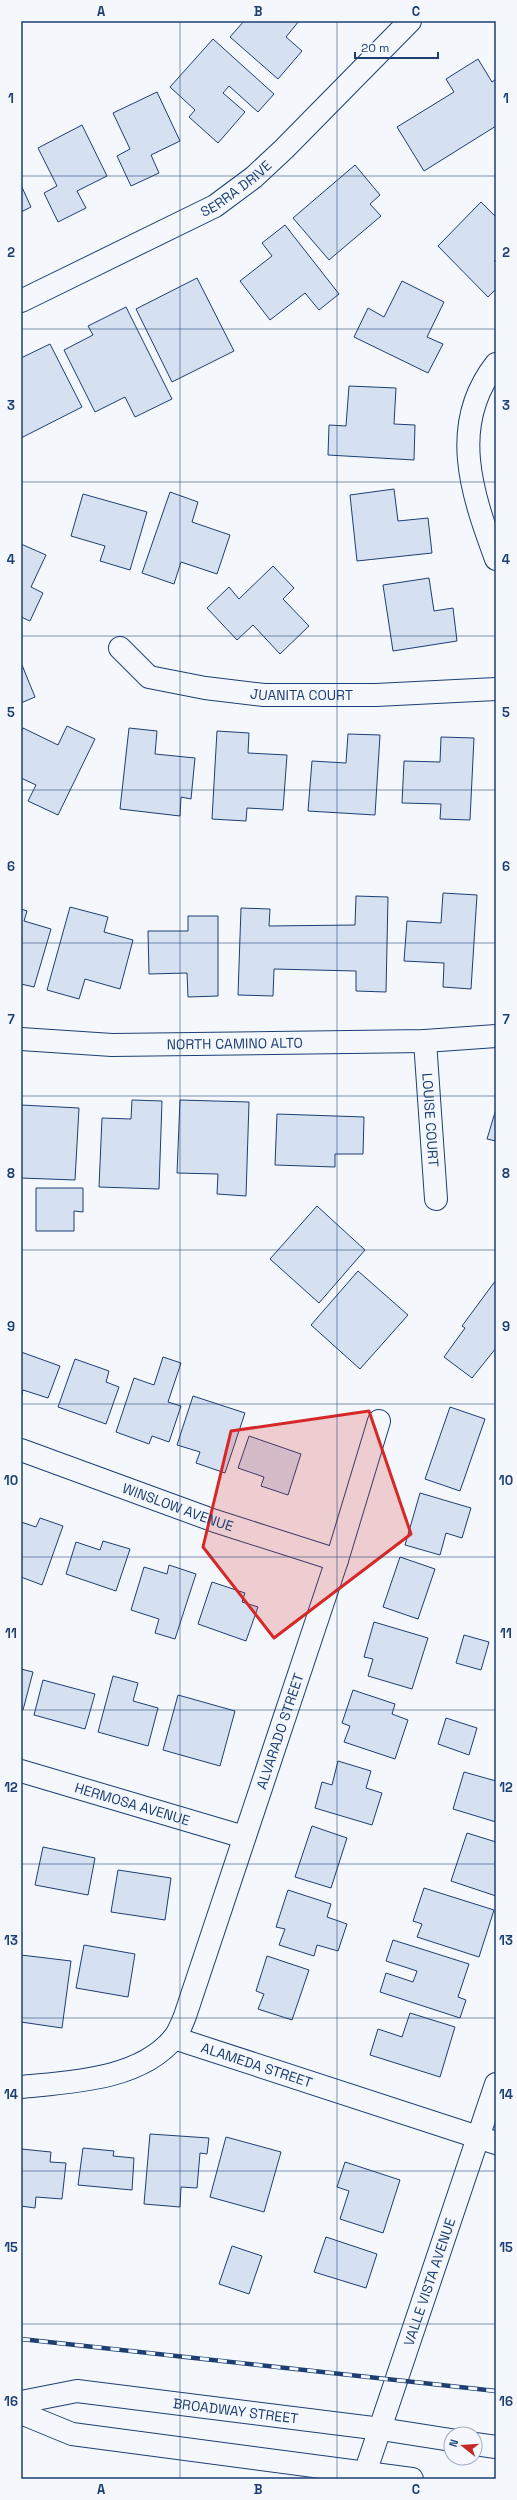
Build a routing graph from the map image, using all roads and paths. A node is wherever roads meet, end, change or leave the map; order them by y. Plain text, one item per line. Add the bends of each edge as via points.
1 (410, 21) edge
2 (21, 301) edge
3 (496, 364) edge
4 (496, 559) edge
5 (120, 648) dead end
6 (496, 689) edge
7 (496, 1036) edge
8 (21, 1039) edge
9 (426, 1041) junction
10 (436, 1199) dead end
11 (379, 1421) dead end
12 (21, 1450) edge
13 (337, 1560) junction
14 (21, 1771) edge
15 (244, 1837) junction
16 (174, 2038) junction
17 (496, 2084) edge
18 (21, 2087) edge
19 (488, 2141) edge
20 (21, 2402) edge
21 (21, 2414) edge
22 (381, 2429) junction
23 (443, 2439) edge
24 (483, 2445) edge
25 (496, 2447) edge
26 (364, 2475) edge
27 (412, 2479) edge

1 - 2 street, SERRA DRIVE via 284,149 254,177 215,206
3 - 4 street via 477,398 469,431 468,467 479,512
5 - 6 street, JUANITA COURT via 149,678 264,695 376,695
7 - 9 street, NORTH CAMINO ALTO
8 - 9 street, NORTH CAMINO ALTO via 112,1045
9 - 10 street, LOUISE COURT
11 - 13 street, ALVARADO STREET
12 - 13 street, WINSLOW AVENUE via 215,1521
13 - 15 street, ALVARADO STREET
14 - 15 street, HERMOSA AVENUE
15 - 16 street, ALVARADO STREET via 185,2016
16 - 18 street via 145,2063 86,2081
16 - 19 street, ALAMEDA STREET
17 - 19 street, VALLE VISTA AVENUE
19 - 22 street, VALLE VISTA AVENUE
20 - 22 street, BROADWAY STREET via 77,2391
21 - 26 street via 72,2434
22 - 23 street, BROADWAY STREET
22 - 26 street, VALLE VISTA AVENUE
24 - 25 street
26 - 27 street

